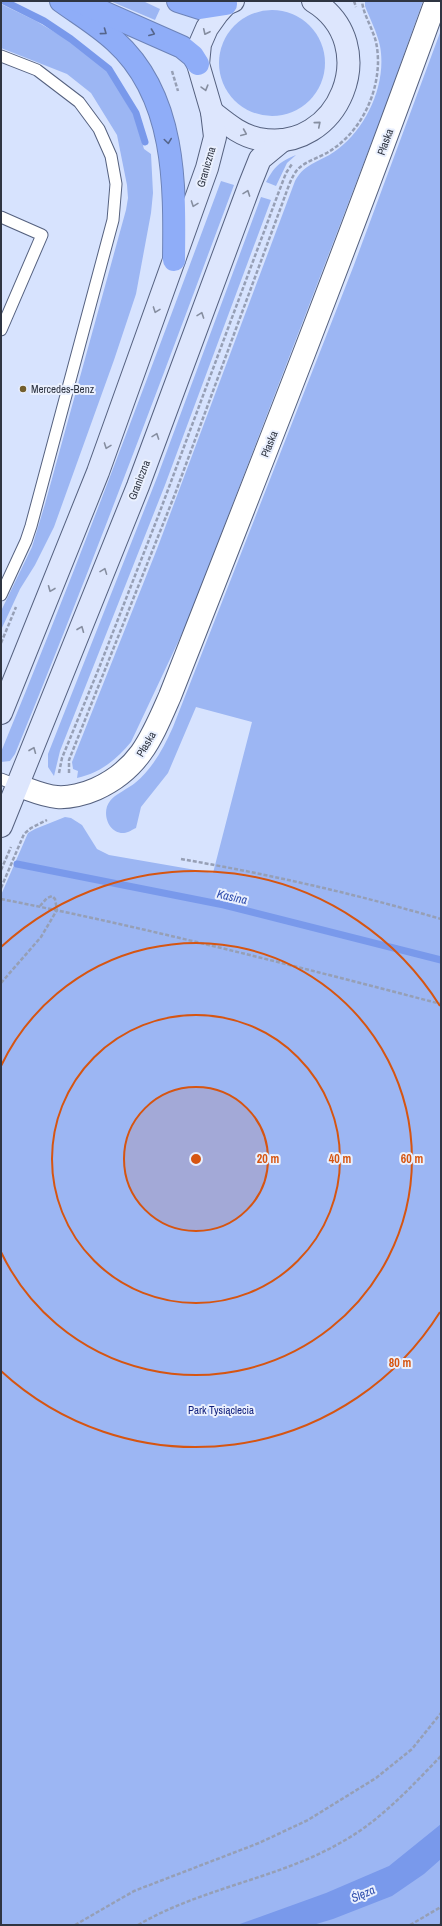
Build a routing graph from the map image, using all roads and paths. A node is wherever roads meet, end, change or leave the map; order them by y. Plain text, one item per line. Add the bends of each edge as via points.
1 (61, 1) edge
2 (78, 1) edge
3 (178, 1) edge
4 (313, 1) edge
5 (354, 1) edge
6 (436, 1) edge
7 (229, 3) edge
8 (357, 9) dead end
9 (335, 11) edge
10 (1, 56) edge
11 (198, 64) junction
12 (212, 112) junction
13 (283, 140) junction
14 (294, 161) dead end
15 (282, 195) dead end
16 (1, 217) edge
17 (174, 260) junction
18 (1, 330) edge
19 (1, 595) edge
20 (1, 713) edge
21 (58, 778) dead end
22 (69, 780) dead end
23 (10, 783) edge
24 (54, 818) dead end
25 (1, 826) edge
26 (12, 845) dead end
27 (181, 859) dead end
28 (1, 870) edge
29 (1, 888) edge
30 (1, 899) edge
31 (40, 906) junction
32 (57, 910) junction
33 (441, 919) edge
34 (1, 983) edge
35 (441, 1004) edge
36 (441, 1713) edge
37 (441, 1756) edge
38 (441, 1907) edge
39 (75, 1925) edge
40 (138, 1925) edge
41 (410, 1925) edge

1 -> 17 highway via 115,41 140,71 156,98 167,131 171,162 175,222
2 -> 11 highway via 182,47
3 - 7 highway via 200,8
4 - 9 main road
5 - 8 path
6 - 23 street, Płaska via 376,168 276,427 173,689 151,738 128,769 117,778 90,792 58,797
7 -> 11 main road via 207,28 200,44
13 -> 9 main road via 308,132 333,112 346,85 348,52
10 - 19 lane via 37,70 79,102 102,136 111,156 116,184 111,227 31,526
11 -> 12 main road, Graniczna
12 -> 13 main road via 232,128 258,139
12 -> 17 main road, Graniczna via 215,137 207,168
23 -> 13 main road, Graniczna via 138,486 260,159
14 - 21 path via 286,173 159,514 62,758
15 - 22 path via 285,196 178,486 69,760
16 - 18 lane via 42,235
17 -> 20 main road, Graniczna via 98,472
23 - 25 main road, Graniczna
24 - 29 path via 24,834
26 - 28 path
27 - 33 path via 291,881
30 - 31 path
31 - 32 path
31 - 32 path via 52,896
32 - 34 path via 41,936
32 - 35 path via 249,954
36 - 39 path via 412,1749 376,1778 308,1820 259,1843 134,1891
37 - 40 path via 378,1818 341,1843 269,1873 197,1898
38 - 41 path

